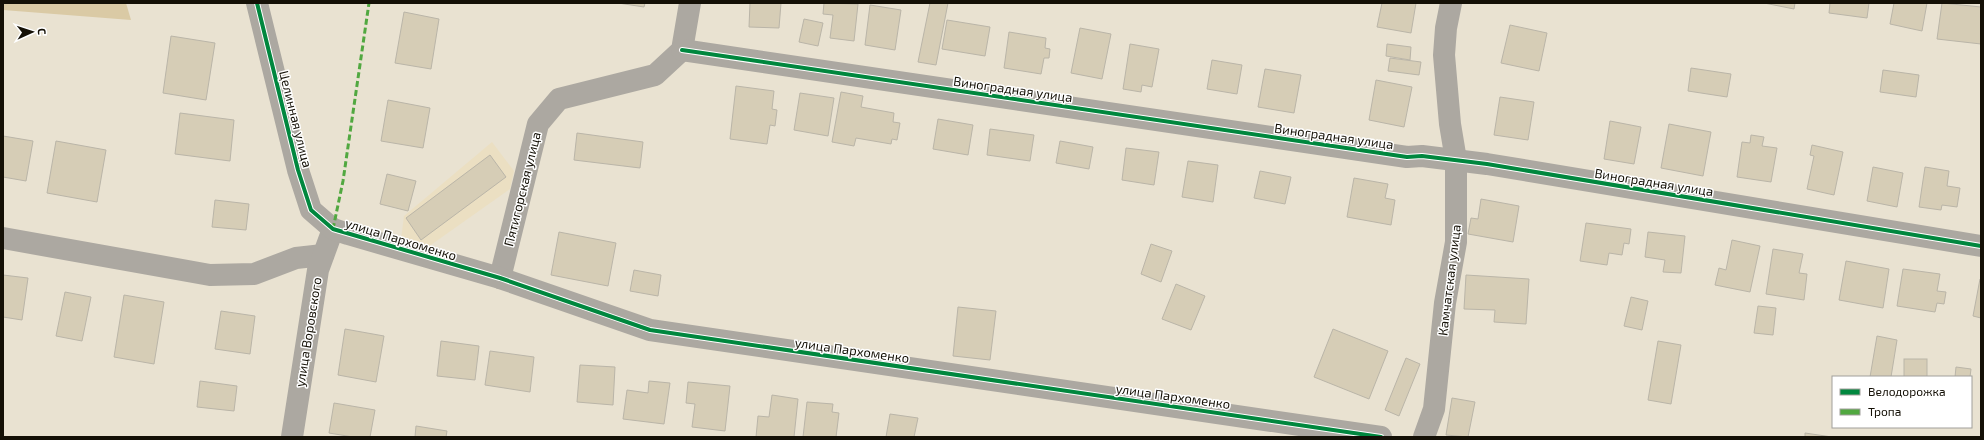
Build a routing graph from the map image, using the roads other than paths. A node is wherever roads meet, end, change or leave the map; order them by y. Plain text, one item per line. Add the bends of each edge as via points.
1 (257, 3) edge
2 (690, 3) edge
3 (1451, 3) edge
4 (682, 50) junction
5 (1456, 160) junction
6 (333, 229) junction
7 (3, 238) edge
8 (1981, 246) edge
9 (323, 255) junction
10 (500, 278) junction
11 (292, 437) edge
12 (1381, 437) edge
13 (1424, 437) edge

1 - 6 street, Целинная улица via 298,170 311,210
2 - 4 street
3 - 5 street, Камчатская улица via 1444,55
4 - 5 street, Виноградная улица via 1399,156
4 - 10 street, Пятигорская улица via 655,75 559,99 538,124
5 - 8 street, Виноградная улица
5 - 13 street, Камчатская улица via 1456,242 1445,303 1434,409
6 - 9 street, улица Воровского
6 - 10 street, улица Пархоменко
7 - 9 street via 210,275 254,274 296,258
9 - 11 street, улица Воровского via 318,270
10 - 12 street, улица Пархоменко via 650,330

